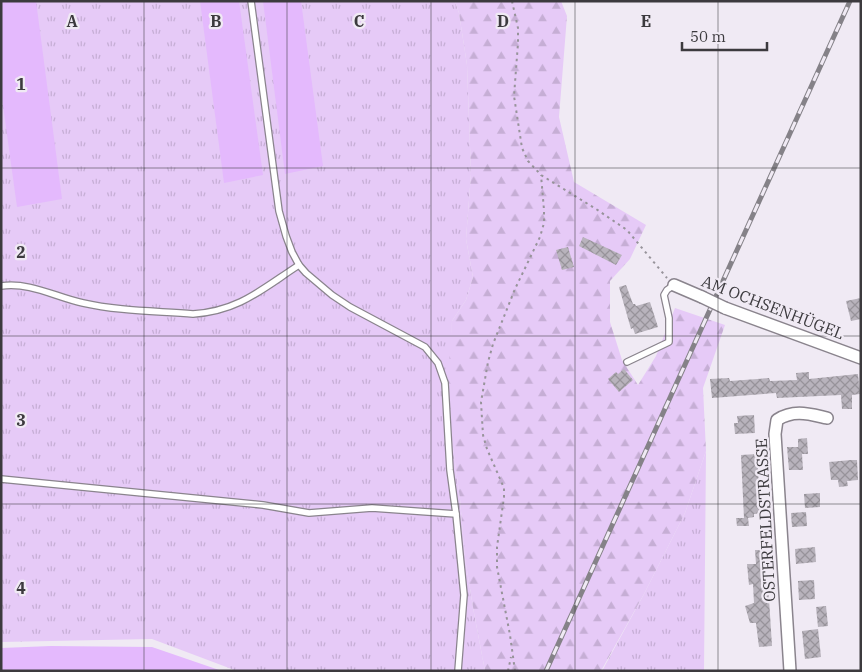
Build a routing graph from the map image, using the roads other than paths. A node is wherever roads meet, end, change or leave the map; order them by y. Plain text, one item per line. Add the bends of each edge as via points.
1 (252, 1) edge
2 (299, 265) junction
3 (1, 286) edge
4 (674, 286) joint
5 (861, 358) edge
6 (627, 362) dead end
7 (827, 418) dead end
8 (1, 479) edge
9 (456, 514) junction
10 (458, 671) edge
11 (790, 671) edge

1 - 2 lane via 279,211
2 - 3 lane via 243,302 227,309 193,314 100,306 28,286
2 - 9 lane via 350,307 418,342 433,354 446,383 450,470
4 - 5 street, AM OCHSENHÜGEL, bridge
4 - 6 lane via 664,295 669,318 669,342
7 - 11 street, OSTERFELDSTRASSE via 804,412 786,415 777,420 774,434
8 - 9 lane via 263,505 309,513 372,508
9 - 10 lane via 464,595

